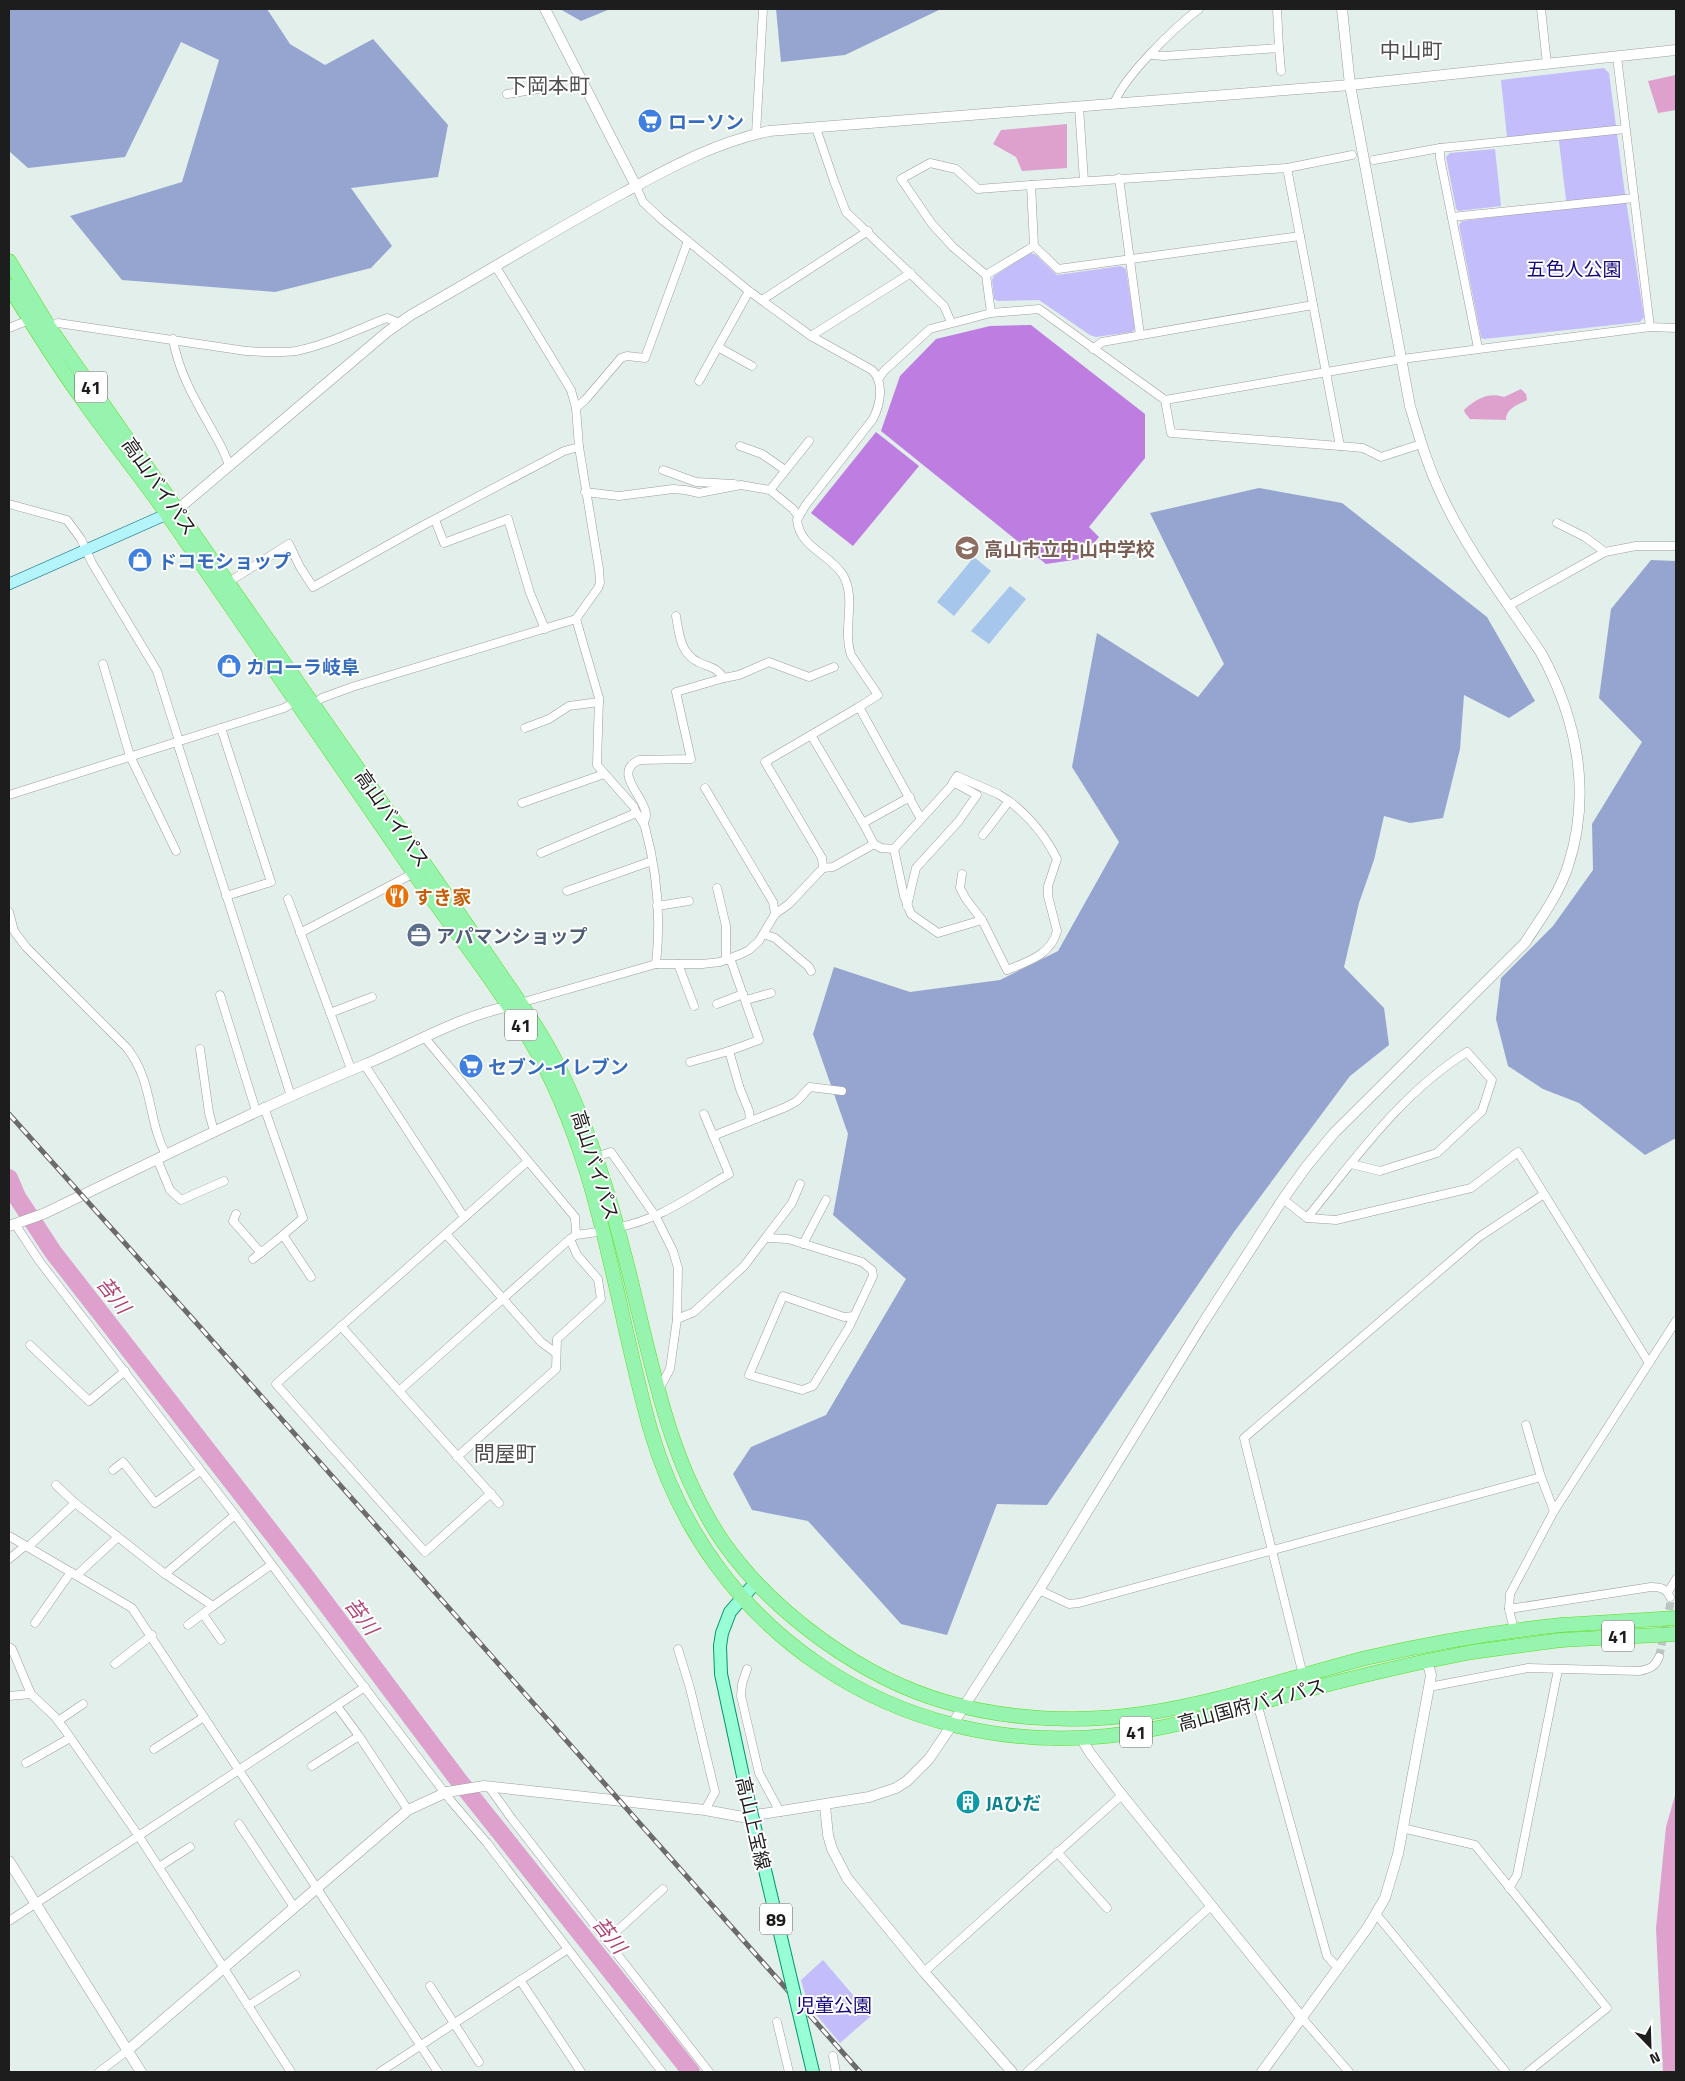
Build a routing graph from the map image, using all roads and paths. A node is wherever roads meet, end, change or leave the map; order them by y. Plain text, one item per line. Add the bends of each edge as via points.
1 (544, 9) edge
2 (763, 9) edge
3 (1198, 9) edge
4 (1277, 9) edge
5 (1342, 9) edge
6 (1541, 9) edge
7 (1279, 48) junction
8 (1676, 50) edge
9 (1150, 55) junction
10 (1617, 57) junction
11 (1547, 64) junction
12 (1281, 71) dead end
13 (1350, 85) junction
14 (544, 88) dead end
15 (507, 94) dead end
16 (1114, 104) junction
17 (1079, 107) junction
18 (816, 128) junction
19 (1625, 129) junction
20 (756, 134) junction
21 (1440, 148) junction
22 (1352, 155) dead end
23 (1374, 160) dead end
24 (1287, 168) junction
25 (1120, 178) junction
26 (1084, 181) junction
27 (1030, 185) junction
28 (636, 186) junction
29 (1634, 198) junction
30 (1452, 217) junction
31 (868, 231) junction
32 (1300, 236) junction
33 (688, 241) junction
34 (1034, 246) junction
35 (1130, 260) junction
36 (9, 261) edge
37 (496, 267) junction
38 (911, 273) junction
39 (986, 275) junction
40 (9, 286) edge
41 (748, 291) junction
42 (762, 300) junction
43 (1313, 305) junction
44 (991, 312) junction
45 (29, 320) junction
46 (951, 322) junction
47 (399, 323) junction
48 (49, 327) junction
49 (1650, 327) junction
50 (9, 328) edge
51 (1676, 328) edge
52 (1140, 335) junction
53 (811, 336) junction
54 (174, 339) junction
55 (718, 347) junction
56 (1478, 348) junction
57 (1093, 349) junction
58 (1402, 359) junction
59 (752, 366) dead end
60 (1326, 372) junction
61 (878, 379) junction
62 (699, 381) dead end
63 (1165, 400) junction
64 (576, 408) junction
65 (809, 441) dead end
66 (740, 446) dead end
67 (1340, 446) junction
68 (1415, 446) dead end
69 (579, 447) junction
70 (229, 466) junction
71 (663, 470) dead end
72 (785, 470) junction
73 (741, 485) junction
74 (770, 490) junction
75 (585, 492) junction
76 (9, 504) edge
77 (172, 513) junction
78 (798, 516) junction
79 (435, 520) junction
80 (1557, 523) dead end
81 (1676, 546) edge
82 (87, 550) junction
83 (1606, 552) junction
84 (236, 578) dead end
85 (9, 584) edge
86 (1510, 605) junction
87 (676, 616) dead end
88 (576, 619) junction
89 (545, 629) junction
90 (103, 664) dead end
91 (834, 667) dead end
92 (724, 678) junction
93 (295, 702) junction
94 (599, 702) junction
95 (313, 704) junction
96 (859, 707) junction
97 (220, 728) junction
98 (525, 728) dead end
99 (811, 735) junction
100 (178, 741) junction
101 (130, 756) junction
102 (604, 774) junction
103 (953, 782) junction
104 (705, 788) dead end
105 (9, 795) edge
106 (910, 797) junction
107 (1009, 801) junction
108 (522, 803) dead end
109 (636, 813) junction
110 (921, 819) junction
111 (644, 823) junction
112 (863, 823) junction
113 (983, 834) dead end
114 (874, 844) junction
115 (894, 849) junction
116 (176, 851) dead end
117 (540, 853) dead end
118 (652, 861) junction
119 (823, 868) junction
120 (414, 874) junction
121 (962, 874) dead end
122 (717, 888) dead end
123 (567, 891) dead end
124 (226, 896) junction
125 (288, 900) dead end
126 (688, 901) dead end
127 (657, 906) junction
128 (907, 906) junction
129 (9, 912) edge
130 (775, 914) junction
131 (982, 920) junction
132 (300, 933) junction
133 (764, 934) junction
134 (728, 959) junction
135 (656, 964) junction
136 (678, 964) junction
137 (811, 971) dead end
138 (771, 993) dead end
139 (220, 995) dead end
140 (372, 997) dead end
141 (744, 997) junction
142 (717, 1004) dead end
143 (514, 1005) junction
144 (694, 1006) dead end
145 (330, 1014) junction
146 (425, 1038) junction
147 (200, 1049) dead end
148 (729, 1051) junction
149 (690, 1062) dead end
150 (364, 1064) junction
151 (351, 1069) junction
152 (842, 1090) dead end
153 (291, 1096) junction
154 (260, 1109) junction
155 (704, 1114) dead end
156 (750, 1120) junction
157 (214, 1131) junction
158 (713, 1136) junction
159 (162, 1157) junction
160 (596, 1157) junction
161 (528, 1161) junction
162 (1351, 1164) junction
163 (224, 1181) dead end
164 (800, 1184) dead end
165 (1544, 1194) junction
166 (1283, 1199) junction
167 (826, 1200) dead end
168 (236, 1214) dead end
169 (464, 1217) junction
170 (656, 1217) junction
171 (1307, 1218) junction
172 (12, 1223) edge
173 (611, 1229) junction
174 (446, 1234) junction
175 (283, 1236) junction
176 (573, 1237) junction
177 (767, 1238) junction
178 (803, 1244) junction
179 (261, 1253) junction
180 (253, 1259) dead end
181 (311, 1277) dead end
182 (503, 1298) junction
183 (854, 1316) junction
184 (677, 1319) junction
185 (1676, 1321) edge
186 (341, 1326) junction
187 (30, 1345) dead end
188 (556, 1353) junction
189 (1649, 1363) junction
190 (125, 1371) junction
191 (398, 1391) junction
192 (657, 1392) junction
193 (1526, 1425) dead end
194 (457, 1457) junction
195 (113, 1470) dead end
196 (200, 1471) junction
197 (1541, 1477) junction
198 (56, 1485) dead end
199 (491, 1493) junction
200 (499, 1502) dead end
201 (75, 1503) junction
202 (1554, 1511) junction
203 (235, 1515) junction
204 (9, 1536) edge
205 (118, 1537) junction
206 (27, 1546) junction
207 (1270, 1549) junction
208 (9, 1559) edge
209 (272, 1565) junction
210 (74, 1574) junction
211 (165, 1574) junction
212 (1676, 1579) edge
213 (756, 1582) junction
214 (1039, 1590) junction
215 (742, 1598) junction
216 (213, 1606) junction
217 (1509, 1609) junction
218 (203, 1614) junction
219 (1676, 1618) edge
220 (35, 1623) dead end
221 (188, 1625) dead end
222 (1514, 1630) junction
223 (1676, 1634) edge
224 (152, 1635) junction
225 (221, 1640) dead end
226 (1560, 1640) junction
227 (1676, 1640) edge
228 (9, 1646) edge
229 (678, 1649) dead end
230 (1659, 1657) tunnel mouth
231 (1427, 1661) junction
232 (115, 1664) dead end
233 (747, 1670) dead end
234 (1558, 1670) junction
235 (1303, 1675) junction
236 (1429, 1686) junction
237 (365, 1687) junction
238 (31, 1694) junction
239 (9, 1696) edge
240 (84, 1704) dead end
241 (1257, 1704) junction
242 (337, 1706) junction
243 (964, 1707) junction
244 (204, 1717) junction
245 (58, 1721) junction
246 (952, 1725) junction
247 (359, 1736) junction
248 (70, 1738) junction
249 (1081, 1738) junction
250 (154, 1749) dead end
251 (26, 1763) dead end
252 (312, 1766) dead end
253 (239, 1771) junction
254 (486, 1787) junction
255 (448, 1792) junction
256 (1122, 1795) junction
257 (825, 1806) junction
258 (408, 1810) junction
259 (705, 1810) junction
260 (780, 1812) junction
261 (239, 1824) dead end
262 (1402, 1828) junction
263 (138, 1835) junction
264 (190, 1847) dead end
265 (1057, 1852) junction
266 (9, 1861) edge
267 (159, 1867) junction
268 (317, 1887) junction
269 (1509, 1888) junction
270 (663, 1889) dead end
271 (35, 1903) junction
272 (1211, 1906) junction
273 (294, 1907) junction
274 (1108, 1908) dead end
275 (1376, 1914) junction
276 (9, 1921) edge
277 (606, 1941) junction
278 (568, 1949) junction
279 (222, 1968) junction
280 (1338, 1968) junction
281 (924, 1972) junction
282 (296, 1974) dead end
283 (520, 1980) junction
284 (430, 1986) dead end
285 (248, 2006) junction
286 (1302, 2018) junction
287 (777, 2022) dead end
288 (454, 2024) junction
289 (421, 2046) junction
290 (128, 2050) junction
291 (833, 2056) dead end
292 (479, 2062) dead end
293 (707, 2071) edge
294 (99, 2072) edge
295 (141, 2072) edge
296 (291, 2072) edge
297 (380, 2072) edge
298 (438, 2072) edge
299 (581, 2072) edge
300 (662, 2072) edge
301 (788, 2072) edge
302 (813, 2072) edge
303 (836, 2072) edge
304 (1012, 2072) edge
305 (1027, 2072) edge
306 (1262, 2072) edge
307 (1349, 2072) edge
308 (1506, 2072) edge
309 (1528, 2072) edge

1 - 28 street
2 - 20 street
3 - 9 street
4 - 7 street
5 - 13 street
6 - 11 street
7 - 9 street
7 - 12 street
8 - 10 street
9 - 16 street via 1118,92
10 - 11 street
10 - 19 street
11 - 13 street
13 - 16 street
13 - 58 street
14 - 15 street
16 - 17 street
17 - 18 street
17 - 26 street
18 - 20 street
18 - 31 street via 846,212
19 - 21 street
19 - 29 street
20 - 28 street via 697,154
21 - 23 street
21 - 30 street
22 - 24 street
24 - 25 street
24 - 32 street
25 - 26 street
25 - 35 street
26 - 27 street
27 - 34 street
27 - 39 street via 978,189 956,170 930,163 901,179 932,224
28 - 33 street via 644,202
28 - 37 street
29 - 30 street
29 - 49 street
30 - 56 street
31 - 38 street
31 - 42 street
32 - 35 street
32 - 43 street
33 - 41 street
33 - 64 street via 645,358 621,358
34 - 35 street via 1058,269
34 - 39 street
35 - 52 street
36 - 48 highway, 高山バイパス / 41
37 - 47 street
37 - 64 street via 571,390
38 - 46 street via 944,306
38 - 53 street
39 - 44 street
40 - 45 highway, 高山バイパス / 41
41 - 42 street
41 - 55 street
42 - 53 street
43 - 52 street
43 - 60 street
44 - 46 street
44 - 57 street via 1039,309
45 - 50 street
45 - 77 highway, 高山バイパス / 41 via 82,398
46 - 61 street via 930,329
47 - 54 street via 387,318 313,346 285,352 246,351
47 - 70 street
48 - 54 street via 58,323
48 - 77 highway, 高山バイパス / 41
49 - 51 street
49 - 56 street
52 - 57 street via 1102,342
53 - 61 street via 872,370
54 - 70 street via 176,360 225,451
55 - 59 street
55 - 62 street
56 - 58 street
57 - 63 street
58 - 60 street
58 - 86 street via 1415,423 1442,496 1470,547
60 - 63 street
60 - 67 street
61 - 78 street via 880,393 874,419
63 - 67 street via 1171,433
64 - 69 street
65 - 72 street
66 - 72 street via 762,454
67 - 68 street via 1363,448 1381,457
69 - 75 street
69 - 79 street via 564,451
70 - 77 street
71 - 73 street via 696,482
72 - 74 street
73 - 74 street
73 - 75 street via 699,493 673,489 619,496
74 - 78 street
75 - 88 street via 600,582
76 - 82 street via 67,520
77 - 82 main road
77 - 93 highway, 高山バイパス / 41
77 - 95 highway, 高山バイパス / 41
78 - 96 street via 797,524 803,536 835,565 846,582 850,602 846,635 849,648 878,696
79 - 84 street via 313,587 289,544
79 - 89 street via 444,544 508,519 530,593
80 - 83 street via 1585,536
81 - 83 street via 1636,546
82 - 85 main road
82 - 100 street via 157,671
83 - 86 street
86 - 166 street via 1552,674 1569,714 1579,768 1580,806 1568,867 1548,908 1525,943 1334,1133
87 - 92 street via 686,652 697,661 715,668
88 - 89 street
88 - 94 street
89 - 95 street via 352,687
90 - 101 street
91 - 92 street via 809,677 770,662
92 - 111 street via 676,692 691,759 639,760 629,769 628,778 646,815
93 - 97 street
93 - 120 highway, 高山バイパス / 41
94 - 98 street via 569,706 549,719
94 - 102 street via 597,766
95 - 143 highway, 高山バイパス / 41 via 450,898
96 - 99 street
96 - 106 street
97 - 100 street
97 - 124 street via 271,882
99 - 112 street
99 - 119 street via 765,762 822,858
100 - 101 street
100 - 124 street
101 - 105 street
101 - 116 street
102 - 108 street
102 - 109 street
103 - 107 street via 956,776
103 - 110 street
103 - 128 street via 977,795 958,822 916,868
104 - 130 street via 773,902
106 - 110 street
106 - 112 street
107 - 113 street
107 - 131 street via 1040,830 1057,858 1048,886 1056,937 1043,953 1007,970
109 - 111 street
109 - 117 street
110 - 115 street
111 - 118 street
112 - 114 street
114 - 115 street
114 - 119 street via 832,867
115 - 128 street
118 - 123 street
118 - 127 street
119 - 130 street
120 - 132 street
120 - 143 highway, 高山バイパス / 41
121 - 131 street via 960,888
122 - 134 street via 726,926
124 - 153 street
125 - 132 street
126 - 127 street
127 - 135 street
128 - 131 street via 911,914 938,933
129 - 159 street via 14,931 26,948 127,1048 138,1064 146,1083
130 - 133 street
132 - 145 street
133 - 134 street via 750,950
133 - 137 street via 775,938
134 - 136 street
134 - 141 street
135 - 136 street
135 - 143 street
136 - 144 street
138 - 141 street
139 - 154 street
140 - 145 street
141 - 142 street
141 - 148 street via 759,1040
143 - 146 street
143 - 160 highway, 高山バイパス / 41 via 552,1053
143 - 173 highway, 高山バイパス / 41 via 570,1122
145 - 151 street
146 - 150 street
146 - 161 street
147 - 157 street
148 - 149 street
148 - 156 street
150 - 151 street
150 - 169 street
151 - 153 street
152 - 156 street via 810,1087 797,1101
153 - 154 street
154 - 157 street
154 - 175 street via 303,1218
155 - 158 street
156 - 158 street
157 - 159 street
158 - 170 street via 729,1174
159 - 163 street via 170,1190 181,1200
159 - 172 street via 43,1214
160 - 170 street via 611,1152
160 - 173 highway, 高山バイパス / 41
161 - 169 street
161 - 176 street via 575,1216
162 - 162 street via 1402,1104 1467,1052 1492,1080 1482,1111 1437,1153 1380,1171
162 - 171 street
164 - 177 street via 792,1203
165 - 171 street via 1518,1152 1471,1188 1336,1220
165 - 189 street
165 - 207 street via 1478,1237 1244,1438
166 - 171 street
166 - 214 street
167 - 178 street
168 - 179 street via 233,1221
169 - 174 street
170 - 173 street
170 - 184 street via 678,1268
172 - 190 street
173 - 176 street
173 - 192 highway, 高山バイパス / 41
173 - 215 highway, 高山バイパス / 41 via 642,1396 661,1462 689,1524
174 - 182 street
174 - 186 street
175 - 179 street
175 - 181 street
176 - 182 street
176 - 188 street via 577,1255 598,1279 601,1298 557,1339
177 - 178 street
177 - 184 street via 744,1266 694,1312
178 - 183 street via 862,1262 872,1270 873,1276
179 - 180 street
182 - 188 street via 541,1342
182 - 191 street
183 - 183 street via 813,1386 802,1390 749,1375 783,1296 844,1317
184 - 192 street via 670,1369
185 - 189 street
186 - 191 street
186 - 199 street via 276,1384 425,1552
187 - 190 street via 90,1401
188 - 194 street via 556,1369
189 - 202 street
190 - 196 street
191 - 194 street
192 - 213 highway, 高山バイパス / 41 via 692,1488 722,1540
193 - 197 street
194 - 199 street
195 - 196 street via 123,1462 155,1504
196 - 203 street
197 - 202 street
197 - 207 street
198 - 201 street
199 - 200 street
201 - 205 street
201 - 206 street
202 - 217 street via 1510,1594
203 - 209 street
203 - 211 street
204 - 206 street
205 - 210 street
205 - 211 street
206 - 208 street
206 - 210 street
207 - 214 street via 1079,1603 1069,1604
207 - 235 street
209 - 216 street
209 - 237 street
210 - 220 street
210 - 224 street via 132,1608
211 - 216 street
212 - 217 street via 1669,1594 1661,1587 1651,1587
213 - 215 main road, 高山上宝線 / 89
213 - 243 highway, 高山国府バイパス / 41 via 817,1635 868,1668 914,1691
214 - 243 street
215 - 246 highway, 高山国府バイパス / 41 via 799,1650 849,1683 900,1708
215 - 302 main road, 高山上宝線 / 89, bridge via 730,1612 722,1632 721,1674
216 - 218 street
217 - 222 street
218 - 221 street
218 - 225 street
219 - 222 highway, 高山国府バイパス / 41, bridge
222 - 235 highway, 高山国府バイパス / 41 via 1422,1646
223 - 226 highway, 高山国府バイパス / 41, bridge
224 - 232 street
224 - 244 street
226 - 227 highway, 41, bridge
226 - 231 highway, 高山国府バイパス / 41
228 - 238 street
229 - 259 street via 715,1792
230 - 234 street via 1650,1668 1639,1671
231 - 236 street via 1431,1675
231 - 241 highway, 高山国府バイパス / 41
233 - 260 street via 742,1696 757,1764 762,1782
234 - 236 street via 1528,1668
234 - 269 street via 1517,1874
235 - 243 highway, 高山国府バイパス / 41 via 1174,1708 1123,1716 1049,1718
236 - 262 street
237 - 242 street
237 - 255 street
238 - 239 street
238 - 245 street
240 - 245 street
241 - 249 highway, 高山国府バイパス / 41 via 1153,1729
241 - 280 street via 1327,1956
242 - 247 street
242 - 253 street
243 - 246 street
244 - 250 street
244 - 253 street
245 - 248 street
246 - 249 highway, 高山国府バイパス / 41 via 1029,1737
246 - 257 street via 929,1758 907,1781 884,1793
247 - 252 street
247 - 258 street
248 - 251 street
248 - 263 street
249 - 256 street
253 - 263 street
253 - 268 street
254 - 255 street
254 - 259 street
254 - 277 street
255 - 258 street
255 - 278 street
256 - 265 street
256 - 272 street
257 - 260 street
257 - 281 street via 828,1835 838,1864
258 - 268 street
259 - 260 street via 743,1818
261 - 273 street
262 - 269 street via 1475,1845
262 - 275 street via 1392,1880
263 - 267 street
263 - 271 street
264 - 267 street
265 - 274 street
265 - 281 street
266 - 271 street
267 - 279 street
268 - 273 street
268 - 289 street
269 - 309 street via 1607,2008
270 - 277 street
271 - 276 street
271 - 290 street
272 - 286 street
272 - 305 street
273 - 279 street
275 - 280 street
275 - 308 street
277 - 293 street
278 - 283 street
278 - 300 street
279 - 285 street
279 - 290 street
280 - 286 street
281 - 304 street
282 - 285 street
283 - 288 street
283 - 299 street
284 - 288 street
285 - 296 street
286 - 306 street
286 - 307 street
287 - 301 street
288 - 289 street
288 - 292 street
289 - 297 street
289 - 298 street
290 - 294 street
290 - 295 street
291 - 303 street

